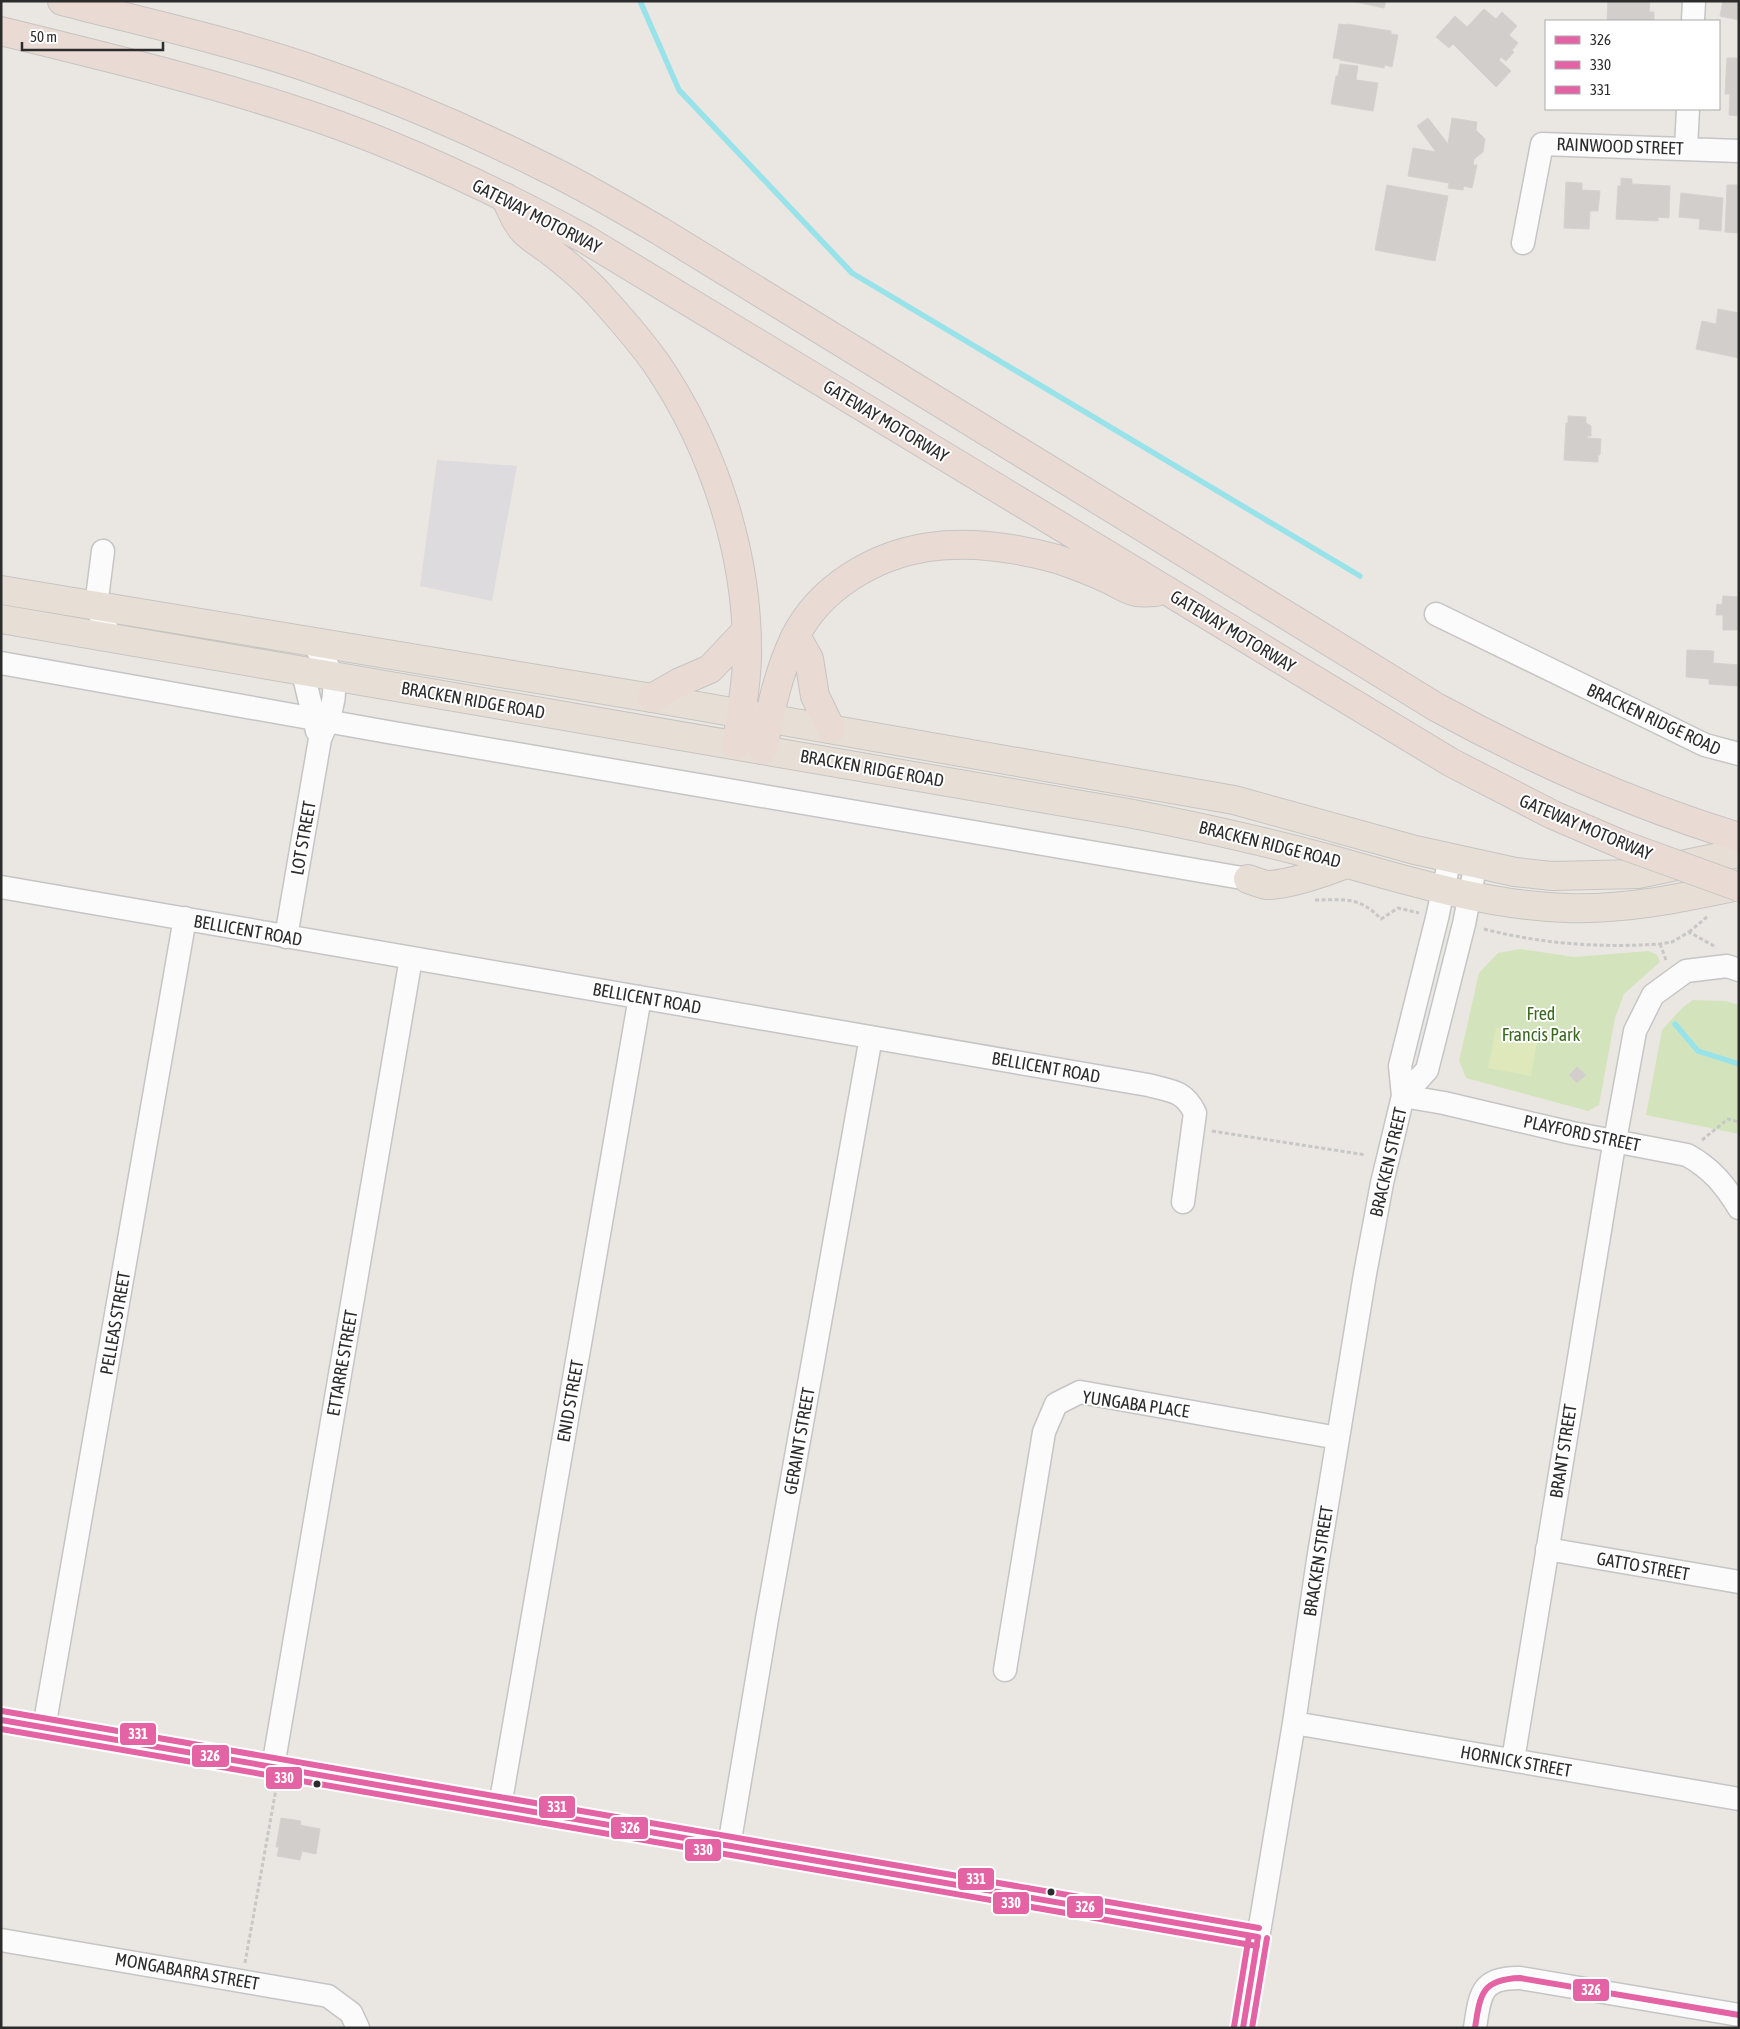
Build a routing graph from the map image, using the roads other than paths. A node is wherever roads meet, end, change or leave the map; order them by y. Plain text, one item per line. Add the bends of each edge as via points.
1 (62, 1) edge
2 (1694, 1) edge
3 (1693, 20) edge
4 (1, 31) edge
5 (1688, 110) edge
6 (1686, 148) junction
7 (1739, 151) edge
8 (505, 197) junction
9 (1523, 243) dead end
10 (103, 552) dead end
11 (1, 590) edge
12 (1170, 592) junction
13 (96, 606) junction
14 (1436, 614) dead end
15 (1, 619) edge
16 (746, 631) junction
17 (796, 636) junction
18 (112, 638) junction
19 (312, 641) junction
20 (1, 663) edge
21 (301, 670) junction
22 (332, 675) junction
23 (652, 698) junction
24 (742, 714) junction
25 (769, 719) junction
26 (320, 726) junction
27 (831, 730) junction
28 (736, 745) junction
29 (764, 750) junction
30 (1739, 754) edge
31 (1729, 834) edge
32 (1739, 853) edge
33 (1450, 858) junction
34 (1476, 863) junction
35 (1346, 864) junction
36 (1248, 879) joint
37 (1739, 886) edge
38 (1, 887) edge
39 (1443, 888) junction
40 (1470, 895) junction
41 (185, 918) junction
42 (286, 936) junction
43 (411, 958) junction
44 (1739, 970) edge
45 (640, 997) junction
46 (871, 1037) junction
47 (1403, 1096) junction
48 (1615, 1141) junction
49 (1182, 1202) dead end
50 (1739, 1208) edge
51 (1338, 1438) junction
52 (1547, 1549) junction
53 (1739, 1582) edge
54 (1004, 1670) dead end
55 (1, 1720) edge
56 (1294, 1723) junction
57 (44, 1728) junction
58 (1512, 1760) junction
59 (273, 1767) junction
60 (1739, 1799) edge
61 (500, 1806) junction
62 (729, 1846) junction
63 (1258, 1937) junction
64 (1, 1940) edge
65 (1739, 2015) edge
66 (358, 2028) edge
67 (1243, 2028) edge
68 (1475, 2028) edge

1 - 31 highway via 236,45 304,66 446,121 545,167 668,236 1436,707 1570,775
2 - 3 street
4 - 8 highway, GATEWAY MOTORWAY via 196,80 292,109 362,135
5 - 6 street
6 - 7 street, RAINWOOD STREET
6 - 9 street, RAINWOOD STREET via 1542,144
8 - 12 highway, GATEWAY MOTORWAY via 585,239
8 - 16 highway via 522,230 564,262 638,339 693,426 729,520 741,577
10 - 13 street
11 - 13 main road, BRACKEN RIDGE ROAD
12 - 17 highway via 1136,592 1090,571 1017,550 974,546 929,547 888,558 861,570 834,588 817,605
12 - 37 highway, GATEWAY MOTORWAY, bridge via 1452,763 1553,815 1623,845
13 - 18 street
13 - 19 main road, BRACKEN RIDGE ROAD
14 - 30 street, BRACKEN RIDGE ROAD via 1705,745
15 - 18 main road, BRACKEN RIDGE ROAD
16 - 23 highway via 710,669
16 - 24 highway
17 - 25 highway via 776,688
17 - 27 highway via 809,659 815,696
18 - 21 main road, BRACKEN RIDGE ROAD
19 - 22 street
19 - 23 main road, BRACKEN RIDGE ROAD
20 - 26 street
21 - 22 main road, BRACKEN RIDGE ROAD
21 - 26 street, LOT STREET
22 - 26 street, LOT STREET via 333,694
22 - 28 main road, BRACKEN RIDGE ROAD
23 - 24 main road, BRACKEN RIDGE ROAD
24 - 25 main road, BRACKEN RIDGE ROAD
24 - 28 highway
25 - 27 main road, BRACKEN RIDGE ROAD
25 - 29 highway
26 - 36 street
26 - 42 street, LOT STREET
27 - 33 main road, BRACKEN RIDGE ROAD via 1234,800
28 - 29 main road, BRACKEN RIDGE ROAD
29 - 35 main road, BRACKEN RIDGE ROAD via 1205,827
32 - 34 main road, BRACKEN RIDGE ROAD via 1638,874 1595,876 1515,872
33 - 34 main road, BRACKEN RIDGE ROAD
33 - 39 street, BRACKEN STREET
34 - 40 street, BRACKEN STREET
35 - 36 main road via 1321,874 1274,884
35 - 39 main road, BRACKEN RIDGE ROAD
37 - 40 main road, BRACKEN RIDGE ROAD via 1607,908 1534,906
38 - 41 street, BELLICENT ROAD
39 - 40 main road, BRACKEN RIDGE ROAD
39 - 47 street, BRACKEN STREET via 1400,1066
40 - 47 street, BRACKEN STREET via 1427,1070
41 - 42 street, BELLICENT ROAD
41 - 57 street, PELLEAS STREET
42 - 43 street, BELLICENT ROAD
43 - 45 street, BELLICENT ROAD
43 - 59 street, ETTARRE STREET
44 - 48 street, BRANT STREET via 1727,966 1686,971 1653,995 1635,1031
45 - 46 street, BELLICENT ROAD
45 - 61 street, ENID STREET
46 - 49 street, BELLICENT ROAD via 1176,1092 1189,1101 1195,1113
46 - 62 street, GERAINT STREET
47 - 48 street, PLAYFORD STREET
47 - 51 street, BRACKEN STREET via 1380,1192
48 - 50 street, PLAYFORD STREET via 1687,1154 1715,1174
48 - 52 street, BRANT STREET
51 - 54 street, YUNGABA PLACE via 1080,1392 1056,1404 1044,1432
51 - 56 street, BRACKEN STREET
52 - 53 street, GATTO STREET
52 - 58 street, BRANT STREET
55 - 57 street
56 - 58 street, HORNICK STREET
56 - 63 street, BRACKEN STREET
57 - 59 street
58 - 60 street, HORNICK STREET
59 - 61 street
61 - 62 street
62 - 63 street
63 - 67 street, BRACKEN STREET
64 - 66 street, MONGABARRA STREET via 328,1996 351,2013
65 - 68 street via 1486,1974

